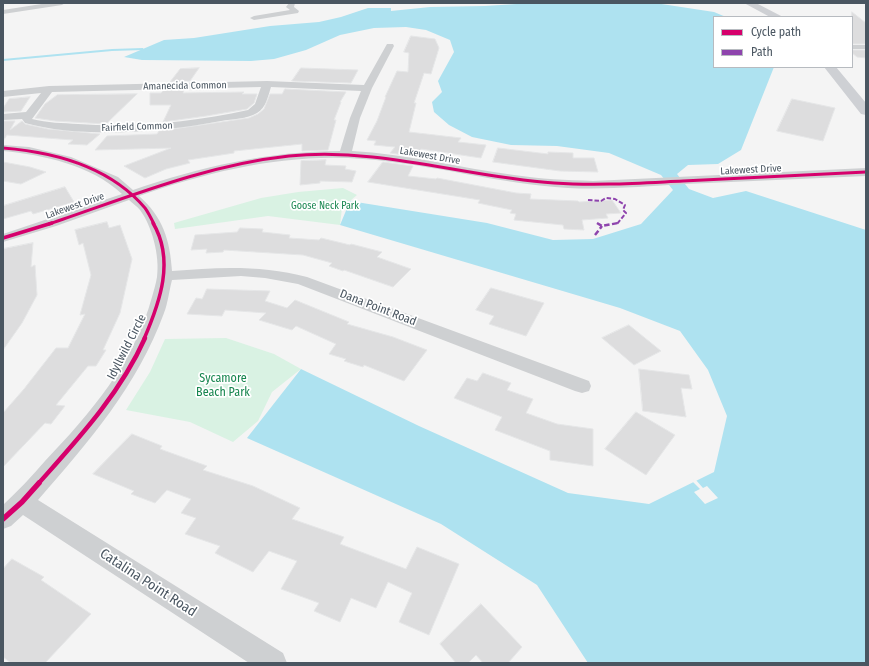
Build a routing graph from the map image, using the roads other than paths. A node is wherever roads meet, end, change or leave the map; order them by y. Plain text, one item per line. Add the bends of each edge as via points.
1 (62, 3) edge
2 (292, 3) edge
3 (737, 3) edge
4 (749, 3) edge
5 (3, 12) edge
6 (762, 16) edge
7 (776, 16) edge
8 (254, 18) dead end
9 (390, 46) dead end
10 (853, 47) edge
11 (866, 47) edge
12 (831, 68) edge
13 (267, 84) junction
14 (367, 88) junction
15 (49, 89) junction
16 (3, 94) edge
17 (866, 111) edge
18 (29, 115) junction
19 (3, 117) edge
20 (3, 148) edge
21 (346, 154) junction
22 (866, 172) edge
23 (131, 195) junction
24 (3, 238) edge
25 (165, 276) junction
26 (582, 386) dead end
27 (22, 502) junction
28 (3, 519) edge
29 (273, 663) edge

1 - 5 street
2 - 8 street via 292,12
3 - 6 main road
4 - 7 main road
9 - 14 street
10 - 11 street
12 - 17 main road
13 - 14 street, Amanecida Common
13 - 15 street, Amanecida Common
13 - 18 street, Fairfield Common via 257,109 189,124 145,128 83,128 35,123 27,119
14 - 21 street via 355,118
15 - 16 street, Amanecida Common
15 - 18 street
18 - 19 street
20 - 23 street, Idyllwild Circle via 29,150 67,159 114,180
21 - 22 street, Lakewest Drive via 395,158 526,181 593,185
21 - 23 street, Lakewest Drive via 308,155 226,166
23 - 24 street, Lakewest Drive
23 - 25 street, Idyllwild Circle via 145,208 156,227 163,247
25 - 26 street, Dana Point Road via 251,272 302,280
25 - 27 street, Idyllwild Circle via 156,312 138,353 114,393 77,441
27 - 28 street, Idyllwild Circle
27 - 29 street, Catalina Point Road

